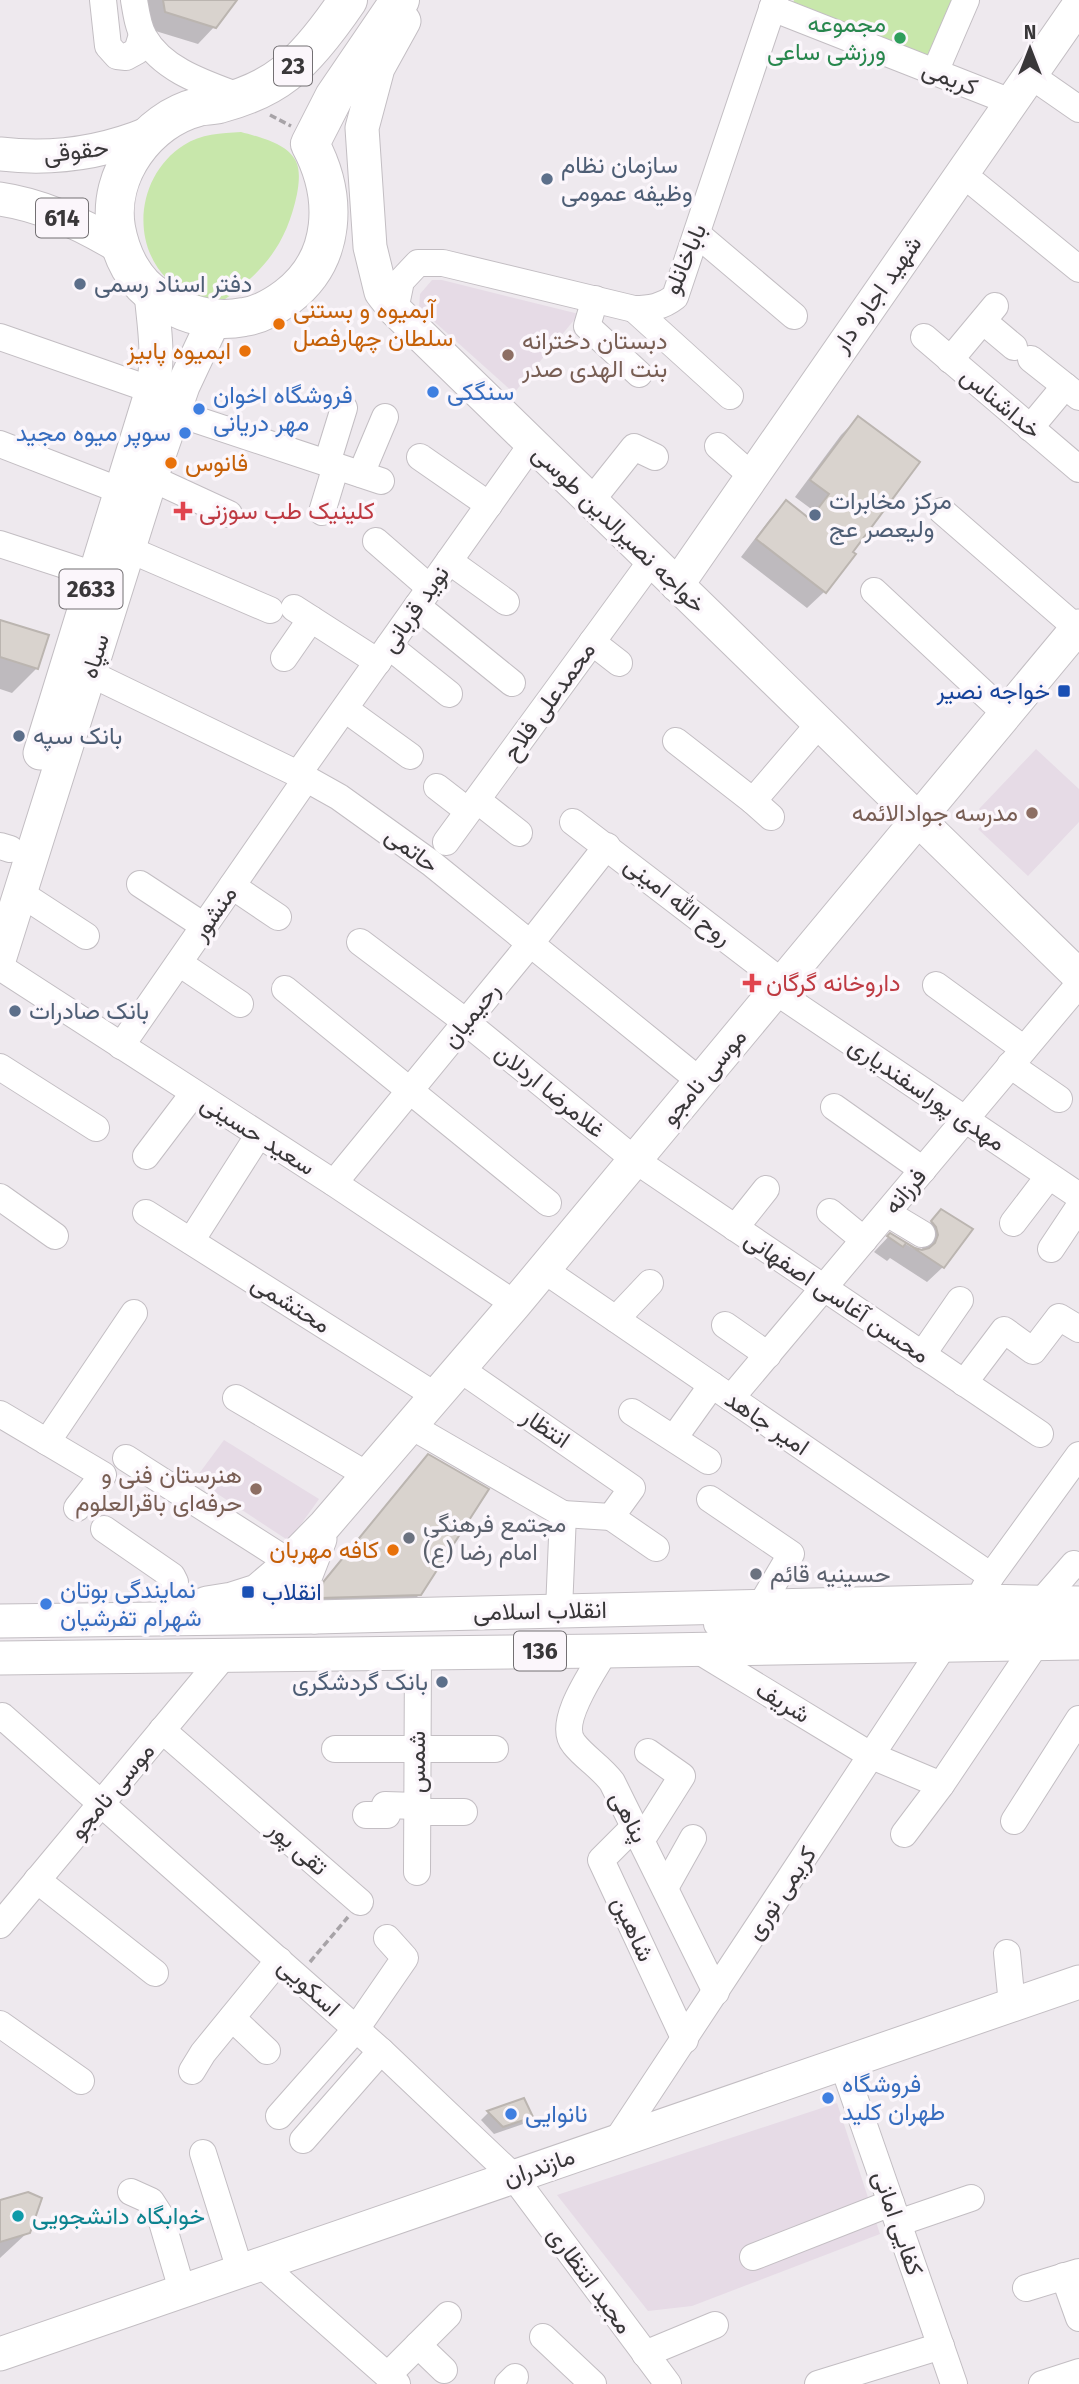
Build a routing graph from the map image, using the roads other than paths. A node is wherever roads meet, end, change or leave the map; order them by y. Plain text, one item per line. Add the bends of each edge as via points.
1 (103, 0) edge
2 (134, 0) edge
3 (348, 0) edge
4 (400, 0) edge
5 (415, 0) edge
6 (966, 0) edge
7 (774, 4) edge
8 (1079, 5) edge
9 (142, 35) junction
10 (935, 72) junction
11 (1030, 75) junction
12 (229, 101) junction
13 (1011, 102) junction
14 (1079, 109) edge
15 (150, 133) junction
16 (0, 154) edge
17 (975, 184) dead end
18 (0, 199) edge
19 (697, 234) junction
20 (120, 247) junction
21 (1079, 269) edge
22 (150, 293) junction
23 (594, 299) junction
24 (634, 309) junction
25 (395, 310) junction
26 (794, 316) dead end
27 (214, 320) junction
28 (0, 337) edge
29 (924, 337) dead end
30 (950, 360) junction
31 (639, 374) dead end
32 (1072, 391) edge
33 (730, 396) dead end
34 (163, 401) junction
35 (344, 408) dead end
36 (384, 416) dead end
37 (1030, 428) junction
38 (532, 443) junction
39 (0, 444) edge
40 (718, 446) dead end
41 (420, 457) dead end
42 (655, 457) dead end
43 (1079, 469) edge
44 (351, 471) junction
45 (752, 475) junction
46 (136, 484) junction
47 (591, 501) junction
48 (489, 505) junction
49 (942, 511) dead end
50 (322, 512) dead end
51 (229, 514) dead end
52 (376, 541) dead end
53 (0, 544) edge
54 (128, 549) junction
55 (652, 560) junction
56 (449, 561) junction
57 (95, 575) junction
58 (677, 584) junction
59 (874, 591) dead end
60 (423, 597) junction
61 (506, 602) dead end
62 (292, 612) junction
63 (1078, 628) edge
64 (592, 642) junction
65 (384, 654) junction
66 (284, 658) dead end
67 (619, 663) dead end
68 (89, 673) junction
69 (512, 684) dead end
70 (449, 694) dead end
71 (345, 709) junction
72 (1005, 713) junction
73 (820, 724) junction
74 (676, 741) dead end
75 (410, 756) dead end
76 (302, 777) junction
77 (438, 788) dead end
78 (472, 806) junction
79 (918, 819) junction
80 (573, 822) dead end
81 (519, 832) dead end
82 (446, 842) dead end
83 (607, 846) junction
84 (5, 848) edge
85 (140, 884) dead end
86 (232, 886) junction
87 (10, 887) edge
88 (278, 917) dead end
89 (204, 926) junction
90 (86, 936) dead end
91 (360, 942) dead end
92 (530, 944) junction
93 (0, 957) edge
94 (179, 962) junction
95 (0, 967) edge
96 (1079, 976) edge
97 (1079, 984) edge
98 (936, 985) dead end
99 (779, 987) junction
100 (285, 989) dead end
101 (240, 1004) dead end
102 (466, 1022) junction
103 (121, 1046) junction
104 (1017, 1057) junction
105 (0, 1067) edge
106 (700, 1081) junction
107 (411, 1089) junction
108 (193, 1094) junction
109 (1059, 1100) dead end
110 (834, 1107) dead end
111 (965, 1119) junction
112 (96, 1128) dead end
113 (258, 1136) junction
114 (146, 1156) dead end
115 (635, 1160) junction
116 (923, 1170) junction
117 (1049, 1176) junction
118 (334, 1183) junction
119 (766, 1189) dead end
120 (1079, 1196) edge
121 (0, 1197) edge
122 (548, 1203) dead end
123 (1079, 1207) edge
124 (830, 1212) dead end
125 (146, 1213) dead end
126 (887, 1213) junction
127 (1013, 1223) dead end
128 (735, 1228) junction
129 (922, 1234) dead end
130 (55, 1236) dead end
131 (864, 1240) junction
132 (191, 1241) junction
133 (1064, 1245) edge
134 (544, 1269) junction
135 (650, 1283) dead end
136 (824, 1288) junction
137 (960, 1300) dead end
138 (515, 1304) junction
139 (134, 1313) dead end
140 (615, 1319) junction
141 (725, 1325) dead end
142 (1079, 1329) edge
143 (922, 1354) junction
144 (768, 1355) junction
145 (460, 1369) junction
146 (964, 1383) junction
147 (722, 1392) junction
148 (436, 1396) junction
149 (236, 1398) dead end
150 (632, 1412) dead end
151 (0, 1414) edge
152 (411, 1426) junction
153 (1040, 1434) dead end
154 (674, 1438) junction
155 (47, 1442) junction
156 (1079, 1455) edge
157 (126, 1458) dead end
158 (708, 1461) dead end
159 (369, 1476) junction
160 (709, 1499) dead end
161 (77, 1508) dead end
162 (563, 1514) junction
163 (611, 1517) junction
164 (325, 1525) junction
165 (104, 1529) dead end
166 (656, 1548) dead end
167 (289, 1562) junction
168 (1074, 1564) dead end
169 (984, 1589) junction
170 (1041, 1602) junction
171 (1079, 1602) edge
172 (761, 1605) junction
173 (559, 1610) junction
174 (315, 1617) junction
175 (170, 1618) junction
176 (1079, 1618) edge
177 (0, 1621) edge
178 (1079, 1631) edge
179 (0, 1634) edge
180 (1079, 1643) edge
181 (0, 1644) edge
182 (1036, 1644) junction
183 (944, 1646) junction
184 (694, 1648) junction
185 (605, 1651) junction
186 (418, 1652) junction
187 (223, 1656) junction
188 (0, 1658) edge
189 (1, 1718) edge
190 (1079, 1719) edge
191 (162, 1730) junction
192 (335, 1749) dead end
193 (495, 1749) dead end
194 (417, 1751) junction
195 (648, 1752) dead end
196 (872, 1756) junction
197 (941, 1785) junction
198 (102, 1803) junction
199 (417, 1809) junction
200 (464, 1812) dead end
201 (366, 1815) dead end
202 (1014, 1821) dead end
203 (637, 1834) junction
204 (904, 1834) dead end
205 (693, 1838) dead end
206 (417, 1872) dead end
207 (37, 1880) junction
208 (665, 1888) junction
209 (360, 1902) road end
210 (0, 1925) edge
211 (387, 1938) dead end
212 (1007, 1953) dead end
213 (288, 1969) junction
214 (155, 1973) dead end
215 (1079, 1982) edge
216 (716, 1992) junction
217 (1012, 2005) junction
218 (232, 2018) junction
219 (0, 2024) edge
220 (356, 2029) junction
221 (685, 2039) junction
222 (267, 2051) dead end
223 (381, 2051) junction
224 (842, 2062) junction
225 (192, 2071) dead end
226 (80, 2081) dead end
227 (279, 2116) dead end
228 (303, 2140) dead end
229 (617, 2140) junction
230 (203, 2153) dead end
231 (513, 2176) junction
232 (131, 2192) dead end
233 (971, 2198) dead end
234 (895, 2213) junction
235 (752, 2257) dead end
236 (251, 2267) junction
237 (1071, 2274) edge
238 (1026, 2287) dead end
239 (183, 2290) junction
240 (448, 2315) dead end
241 (1079, 2318) edge
242 (715, 2325) dead end
243 (542, 2337) dead end
244 (418, 2345) junction
245 (2, 2346) edge
246 (941, 2346) junction
247 (444, 2370) dead end
248 (1079, 2372) edge
249 (653, 2373) edge
250 (393, 2380) edge
251 (593, 2384) edge
252 (818, 2384) edge
253 (954, 2384) edge
254 (1042, 2384) edge

1 - 9 street via 108,46 117,56 137,51
2 - 9 street
3 - 12 highway, 23 via 287,73
4 - 27 highway, 23 via 334,97 310,144 322,166 328,197 328,230 318,262 299,287 275,306 246,317
5 - 25 main road, خواجه نصیرالدین طوسی via 378,68 362,128 370,247 381,292
6 - 10 street
7 - 10 street, کریمی
7 - 19 street, باباخانلو
8 - 11 main road, شهید اجاره دار
9 - 12 street via 153,52
10 - 13 street, کریمی
11 - 13 main road, شهید اجاره دار
11 - 14 street
12 - 15 highway via 197,107
13 - 45 main road, شهید اجاره دار
15 - 16 main road, حقوقی via 86,152
15 - 20 highway via 130,157 118,186 114,217
17 - 21 street
18 - 20 main road, 614 via 59,216
19 - 24 street, باباخانلو via 675,298 650,309
19 - 26 street
20 - 22 highway via 132,272
22 - 27 highway via 180,312
22 - 34 main road, سپاه / 2633
23 - 24 street, باباخانلو
23 - 25 street, باباخانلو via 443,263 418,263 401,281
23 - 31 street via 587,327
24 - 33 street
25 - 38 main road, خواجه نصیرالدین طوسی
27 - 34 main road, سپاه / 2633
28 - 34 street
29 - 30 street, خداشناس
30 - 32 street via 989,314 1023,353
30 - 37 street, خداشناس
32 - 37 street
34 - 44 street
34 - 46 main road, سپاه / 2633
35 - 44 street
36 - 44 street
37 - 43 street, خداشناس
38 - 47 main road, خواجه نصیرالدین طوسی
38 - 48 street, نوید قربانی
39 - 46 street
40 - 45 street
41 - 48 street
42 - 47 street via 634,447
44 - 50 street
45 - 58 main road, شهید اجاره دار
46 - 51 street
46 - 54 main road, سپاه / 2633
46 - 57 main road, سپاه / 2633
47 - 55 main road, خواجه نصیرالدین طوسی
48 - 56 street, نوید قربانی
49 - 63 street
52 - 60 street
53 - 57 street
54 - 62 street
54 - 68 main road, سپاه / 2633
55 - 58 main road, خواجه نصیرالدین طوسی
55 - 64 street, محمدعلی فلاح
56 - 60 street, نوید قربانی
56 - 61 street
57 - 84 main road, سپاه / 2633
58 - 73 main road, خواجه نصیرالدین طوسی
59 - 72 street
60 - 65 street, نوید قربانی
60 - 69 street
62 - 65 street
62 - 66 street
63 - 72 main road, موسی نامجو
64 - 67 street
64 - 78 street, محمدعلی فلاح
65 - 70 street
65 - 71 street, نوید قربانی
68 - 76 street, حاتمی
68 - 87 main road, سپاه / 2633
71 - 75 street
71 - 76 street, نوید قربانی
72 - 79 main road, موسی نامجو
73 - 74 street via 762,809
73 - 79 main road, خواجه نصیرالدین طوسی
76 - 86 street, منشور
76 - 92 street, حاتمی via 384,828
77 - 78 street
78 - 81 street
78 - 82 street, محمدعلی فلاح
79 - 96 main road, خواجه نصیرالدین طوسی
79 - 99 main road, موسی نامجو
80 - 83 street, روح الله امینی
83 - 92 street, رحیمیان
83 - 99 street, روح الله امینی
84 - 87 main road, سپاه / 2633
85 - 89 street
86 - 88 street
86 - 89 street, منشور
87 - 90 street
87 - 93 main road, سپاه / 2633
89 - 94 street, منشور
91 - 102 street, غلامرضا اردلان
92 - 102 street, رحیمیان
92 - 106 street, حاتمی
94 - 101 street
94 - 103 street, منشور
95 - 103 street, سعید حسینی
97 - 104 street, فرزانه
98 - 104 street
99 - 106 main road, موسی نامجو
99 - 111 street, مهدی پوراسفندیاری
100 - 107 street
102 - 107 street, رحیمیان
102 - 115 street, غلامرضا اردلان
103 - 108 street, سعید حسینی
104 - 109 street
104 - 111 street, فرزانه
105 - 112 street
106 - 115 main road, موسی نامجو
107 - 118 street, رحیمیان
107 - 122 street
108 - 113 street, سعید حسینی
108 - 114 street
110 - 116 street
111 - 116 street, فرزانه
111 - 117 street, مهدی پوراسفندیاری
113 - 118 street, سعید حسینی
113 - 132 street
115 - 128 street, محسن آغاسی اصفهانی
115 - 134 main road, موسی نامجو
116 - 126 street, فرزانه
117 - 120 street, مهدی پوراسفندیاری
117 - 127 street
118 - 138 street, سعید حسینی
119 - 128 street
121 - 130 street
123 - 133 street
124 - 131 street
125 - 132 street, محتشمی
126 - 129 street
126 - 131 street, فرزانه
128 - 136 street, محسن آغاسی اصفهانی
131 - 136 street, فرزانه
132 - 148 street, محتشمی
134 - 138 main road, موسی نامجو
134 - 140 street, امیر جاهد
135 - 140 street
136 - 143 street, محسن آغاسی اصفهانی
136 - 144 street, فرزانه
137 - 143 street
138 - 145 main road, موسی نامجو
139 - 155 street
140 - 147 street, امیر جاهد
141 - 144 street
142 - 146 street via 1059,1317 1033,1351 1004,1330
143 - 146 street, محسن آغاسی اصفهانی
144 - 147 street, فرزانه
145 - 148 main road, موسی نامجو
145 - 163 street, انتظار via 632,1488
146 - 153 street, محسن آغاسی اصفهانی
147 - 154 street, فرزانه
147 - 169 street, امیر جاهد
148 - 152 main road, موسی نامجو
149 - 159 street
150 - 154 street
151 - 155 street
152 - 159 main road, موسی نامجو
152 - 162 street
154 - 158 street
155 - 161 street via 103,1475
156 - 169 street
157 - 167 street
159 - 164 main road, موسی نامجو
160 - 172 street via 791,1554
162 - 163 street
162 - 173 street
163 - 166 street
164 - 167 main road, موسی نامجو
164 - 174 main road, موسی نامجو via 299,1593 304,1610
165 - 175 street via 172,1576
167 - 175 main road, موسی نامجو via 248,1595 207,1603
168 - 170 street
169 - 170 main road, انقلاب اسلامی / 136
169 - 172 main road, انقلاب اسلامی / 136
170 - 171 main road, انقلاب اسلامی / 136
172 - 173 main road, انقلاب اسلامی / 136
173 - 174 main road, انقلاب اسلامی / 136
174 - 175 main road, انقلاب اسلامی / 136
175 - 177 main road, انقلاب اسلامی / 136
176 - 179 street
178 - 181 street
180 - 182 main road, انقلاب اسلامی / 136
182 - 183 main road, انقلاب اسلامی / 136
182 - 197 street
183 - 184 main road, انقلاب اسلامی / 136
183 - 196 street, کریمی نوری
184 - 185 main road, انقلاب اسلامی / 136
184 - 196 street, شریف
185 - 186 main road, انقلاب اسلامی / 136
185 - 203 street, پناهی via 572,1712 569,1735 607,1776
186 - 187 main road, انقلاب اسلامی / 136
186 - 194 street, شمس
187 - 188 main road, انقلاب اسلامی / 136
187 - 191 street, موسی نامجو
189 - 198 street, اسکویی
190 - 202 street
191 - 198 street, موسی نامجو
191 - 209 street, تقی پور
192 - 194 street
193 - 194 street
194 - 199 street, شمس
195 - 203 street via 682,1776
196 - 197 street, شریف
196 - 216 street, کریمی نوری
197 - 204 street
198 - 207 street, موسی نامجو
198 - 213 street, اسکویی
199 - 200 street
199 - 201 street via 386,1805 387,1815
199 - 206 street, شمس
203 - 208 street, پناهی
203 - 221 street, شاهین via 601,1860
205 - 208 street
207 - 210 street, موسی نامجو
207 - 214 street
208 - 216 street, پناهی
211 - 220 street via 405,1958
212 - 217 street
213 - 218 street
213 - 220 street, اسکویی
215 - 217 main road, مازندران
216 - 221 street, کریمی نوری
217 - 224 main road, مازندران
218 - 222 street
218 - 225 street
219 - 226 street
220 - 223 street, اسکویی
220 - 227 street
221 - 229 street, کریمی نوری
223 - 228 street
223 - 231 street, اسکویی
224 - 229 main road, مازندران
224 - 234 street, کفایی امانی
229 - 231 main road, مازندران
230 - 236 street
231 - 236 main road, مازندران
231 - 249 street, مجید انتظاری
232 - 239 street via 151,2201 160,2215
233 - 234 street
234 - 235 street
234 - 246 street, کفایی امانی
236 - 239 main road, مازندران
236 - 250 street
237 - 238 street
237 - 241 street
239 - 245 main road, مازندران
240 - 244 street
242 - 249 street
243 - 251 street
244 - 247 street
244 - 250 street
246 - 252 street
246 - 253 street, کفایی امانی
248 - 254 street

